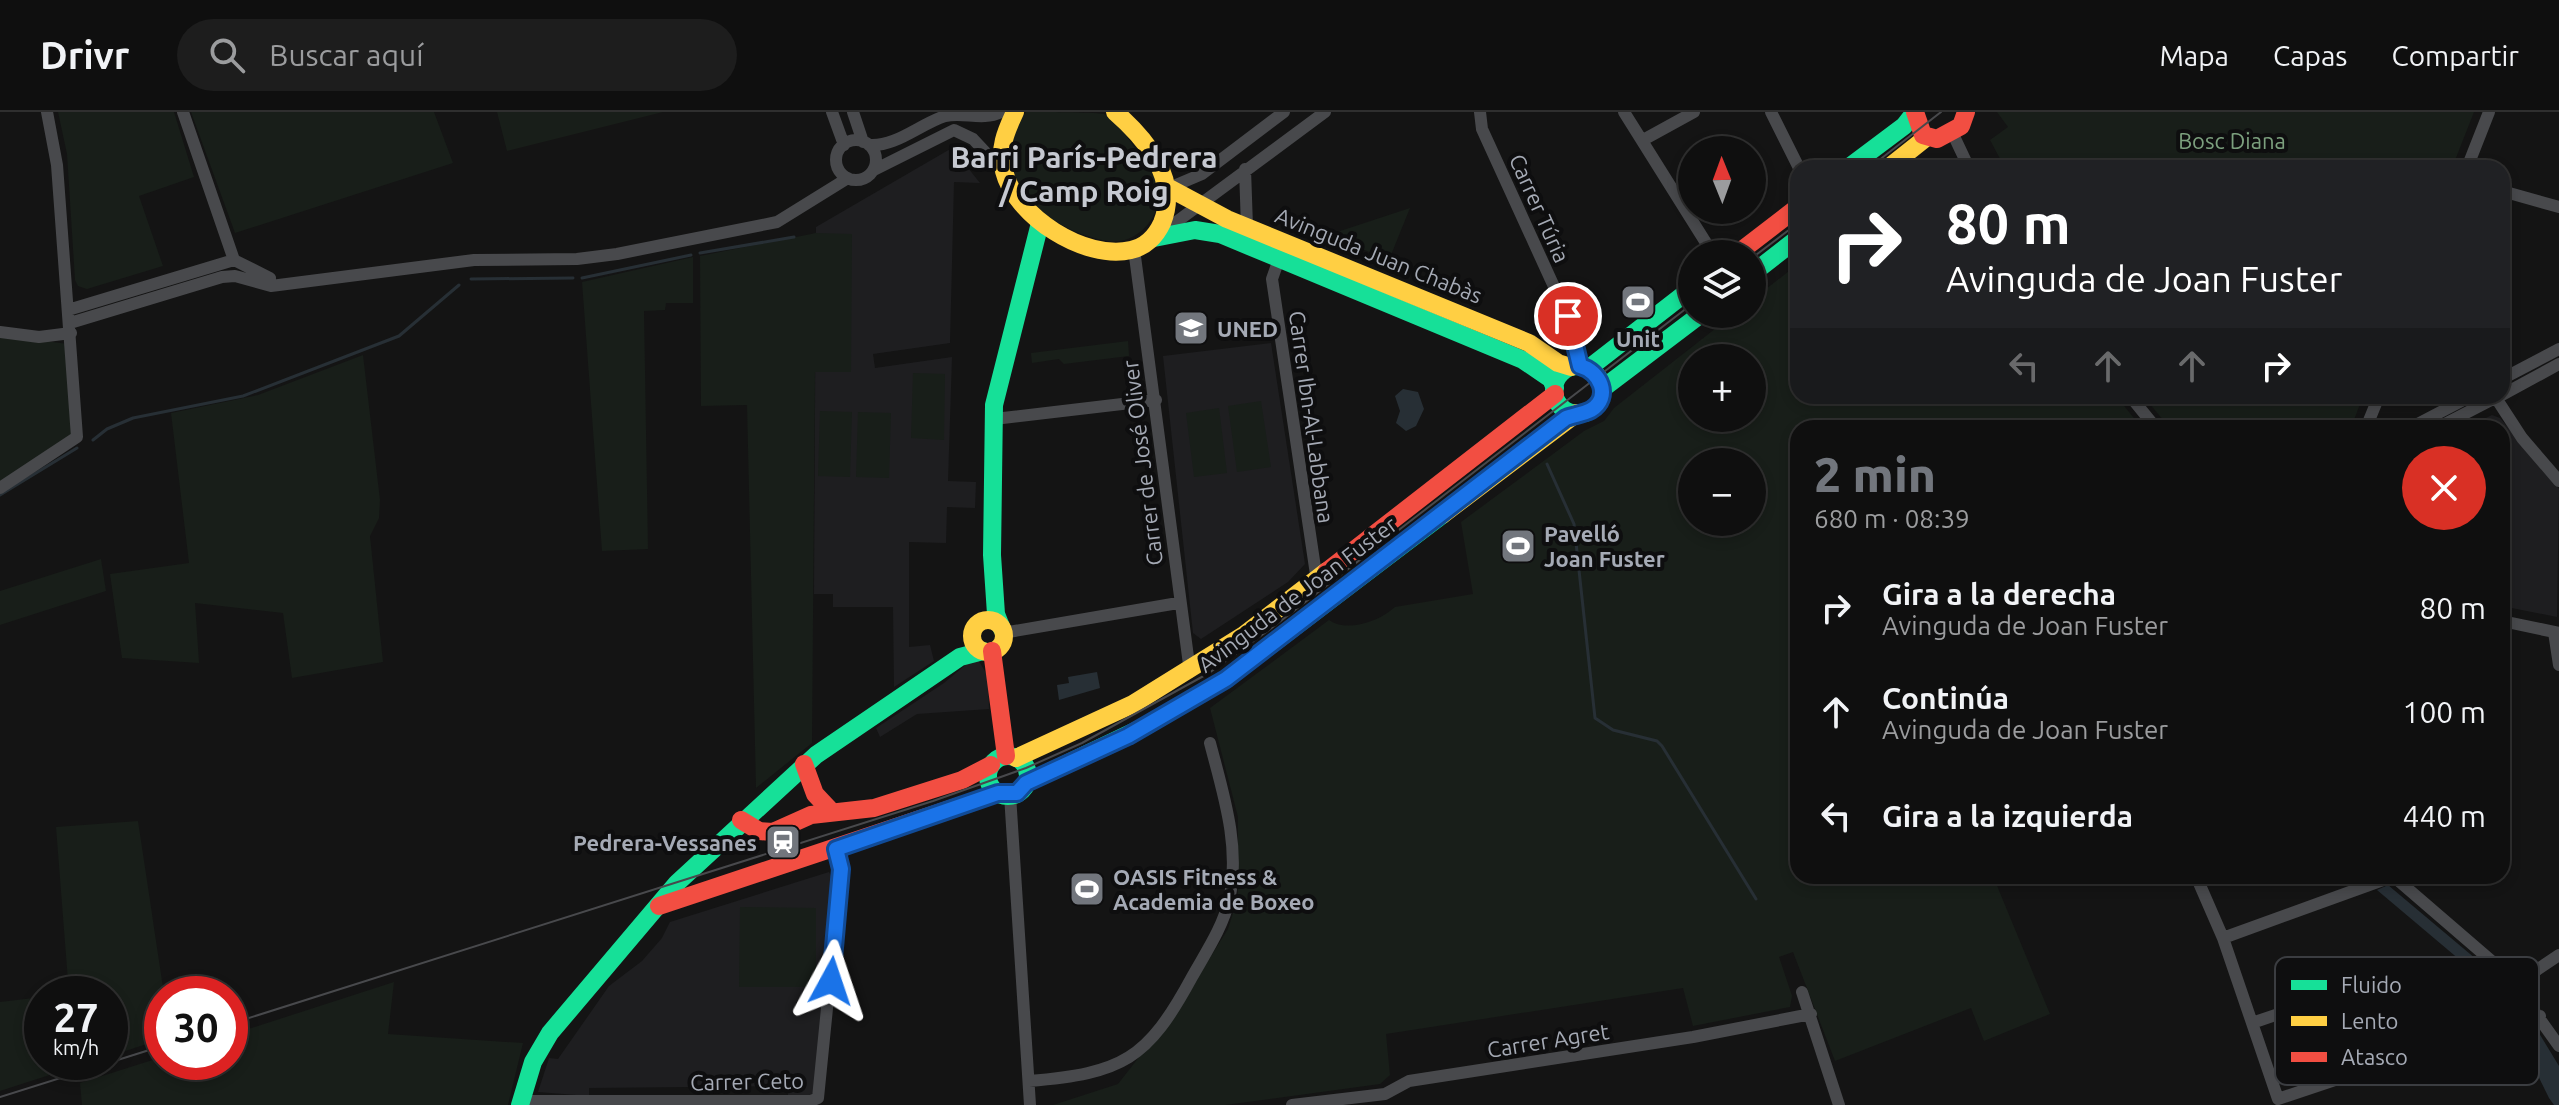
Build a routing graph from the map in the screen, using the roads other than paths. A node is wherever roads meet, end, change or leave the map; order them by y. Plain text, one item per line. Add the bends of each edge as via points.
1 (47, 112) edge
2 (183, 112) edge
3 (832, 112) edge
4 (853, 112) edge
5 (966, 112) edge
6 (1001, 112) edge
7 (1015, 112) edge
8 (1284, 112) edge
9 (1325, 112) edge
10 (1480, 112) edge
11 (1624, 112) edge
12 (1694, 112) edge
13 (1771, 112) edge
14 (1915, 112) edge
15 (1966, 112) edge
16 (2489, 112) edge
17 (1120, 113) edge
18 (1952, 132) junction
19 (1927, 137) junction
20 (1643, 140) junction
21 (866, 143) junction
22 (844, 145) junction
23 (1795, 160) edge
24 (1859, 160) edge
25 (1898, 160) edge
26 (1965, 160) edge
27 (2470, 160) edge
28 (1245, 169) junction
29 (874, 170) junction
30 (1002, 170) junction
31 (1202, 174) junction
32 (848, 178) junction
33 (1169, 188) junction
34 (1217, 189) junction
35 (2510, 193) edge
36 (1197, 204) junction
37 (2559, 207) edge
38 (1790, 213) edge
39 (1040, 223) junction
40 (1247, 227) junction
41 (1154, 238) junction
42 (1704, 240) edge
43 (1755, 240) edge
44 (1790, 244) edge
45 (1134, 249) junction
46 (1282, 251) junction
47 (234, 260) junction
48 (1766, 263) edge
49 (299, 282) junction
50 (1678, 298) edge
51 (70, 322) junction
52 (1683, 328) edge
53 (0, 332) edge
54 (2559, 349) edge
55 (2559, 364) edge
56 (1580, 367) junction
57 (2510, 375) edge
58 (1602, 389) junction
59 (2510, 390) edge
60 (1555, 391) junction
61 (1156, 400) junction
62 (2136, 404) edge
63 (2376, 404) edge
64 (2456, 404) edge
65 (2484, 404) edge
66 (2503, 404) edge
67 (1577, 413) junction
68 (2372, 413) junction
69 (994, 419) junction
70 (2150, 420) edge
71 (2369, 420) edge
72 (2373, 420) edge
73 (2425, 420) edge
74 (2452, 420) edge
75 (2559, 481) edge
76 (0, 488) edge
77 (992, 555) junction
78 (1317, 581) junction
79 (1178, 603) junction
80 (2510, 623) edge
81 (974, 630) junction
82 (1003, 631) junction
83 (2556, 632) edge
84 (988, 651) junction
85 (960, 657) junction
86 (2559, 665) edge
87 (1190, 672) junction
88 (1210, 743) dead end
89 (1004, 760) junction
90 (804, 764) junction
91 (1026, 783) junction
92 (812, 786) junction
93 (1004, 794) junction
94 (831, 811) junction
95 (741, 820) junction
96 (798, 822) junction
97 (836, 849) junction
98 (2199, 884) edge
99 (2373, 884) edge
100 (2402, 884) edge
101 (657, 907) junction
102 (2223, 938) junction
103 (2559, 955) edge
104 (2485, 957) edge
105 (2539, 968) edge
106 (1802, 992) dead end
107 (1811, 1014) junction
108 (2275, 1015) edge
109 (2252, 1023) junction
110 (2539, 1029) edge
111 (2559, 1046) edge
112 (1029, 1081) junction
113 (2326, 1085) edge
114 (2343, 1085) edge
115 (1385, 1099) edge
116 (520, 1103) edge
117 (681, 1103) edge
118 (1030, 1105) edge
119 (1292, 1105) edge
120 (1839, 1105) edge
121 (2286, 1105) edge

1 - 51 street via 57,165
2 - 47 street
3 - 22 street
4 - 21 street
5 - 6 street via 985,117
5 - 21 street via 942,117 887,144
7 - 30 main road via 1002,144
8 - 31 street
9 - 28 street
10 - 56 street, Carrer Túria via 1482,129 1572,326
11 - 20 street
12 - 20 street
13 - 23 street
14 - 19 main road
14 - 24 main road
15 - 18 main road
16 - 27 street
17 - 33 main road via 1163,171
18 - 19 main road
18 - 26 street
19 - 25 main road
20 - 42 street
21 - 22 street
21 - 29 street via 876,156
22 - 32 street via 837,165
28 - 34 street
28 - 40 street
29 - 30 street via 954,130 973,139
29 - 32 street via 863,179
30 - 39 main road via 1013,195
31 - 33 street
31 - 34 street via 1206,189
32 - 49 street via 777,222 617,254 474,260
33 - 36 main road, Avinguda Juan Chabàs
33 - 41 main road via 1167,212
34 - 36 street
35 - 37 street
36 - 40 main road, Avinguda Juan Chabàs
36 - 41 street
38 - 43 main road
39 - 45 main road via 1085,245 1109,251
39 - 69 main road
40 - 46 main road, Avinguda Juan Chabàs
41 - 45 main road
41 - 46 main road, Avinguda Juan Chabàs via 1206,231
44 - 48 main road
45 - 61 street, Carrer de José Oliver
46 - 56 main road, Avinguda Juan Chabàs via 1529,343 1558,363
46 - 60 main road, Avinguda Juan Chabàs via 1523,360 1551,379
46 - 78 street, Carrer Ibn-Al-Labbana via 1272,279
47 - 49 street via 273,280
47 - 51 street
49 - 51 street via 271,286 222,277
50 - 56 main road
51 - 53 street via 39,337
51 - 76 street via 77,437
52 - 58 main road
54 - 57 street
55 - 59 street
56 - 58 main road via 1599,377
56 - 60 main road via 1560,374
58 - 67 main road via 1593,408
60 - 67 main road via 1561,406
60 - 78 main road, Avinguda de Joan Fuster
61 - 69 street
61 - 79 street, Carrer de José Oliver
62 - 70 street
63 - 68 street
64 - 73 street
65 - 74 street
66 - 75 street via 2522,438
67 - 91 main road, Avinguda de Joan Fuster via 1226,679 1146,726
68 - 71 street
68 - 72 street
69 - 77 main road
77 - 81 main road
77 - 82 main road via 996,614
78 - 87 main road, Avinguda de Joan Fuster
79 - 82 street
79 - 87 street, Carrer de José Oliver
80 - 83 street
81 - 82 main road via 987,620
81 - 84 main road via 973,642
81 - 85 main road
82 - 84 main road via 1002,642
83 - 86 street
84 - 85 main road
84 - 89 main road
85 - 90 main road
87 - 89 main road, Avinguda de Joan Fuster via 1100,721
88 - 112 street via 1231,837 1230,898 1223,921 1174,1010 1142,1052 1095,1073
89 - 91 main road via 1026,768
89 - 93 main road via 989,782
89 - 94 main road, Avinguda de Joan Fuster via 962,780 874,808
90 - 92 main road
90 - 95 main road
91 - 93 main road via 1020,791
92 - 94 main road
92 - 96 main road
93 - 97 main road
93 - 112 street
94 - 96 main road, Avinguda de Joan Fuster
95 - 96 main road, Avinguda de Joan Fuster via 765,832
95 - 101 main road
97 - 101 main road
97 - 117 street, Carrer Ceto via 841,869 820,1095 811,1101
98 - 102 street
99 - 102 street
100 - 104 street
101 - 116 main road via 550,1033 533,1062
102 - 109 street
103 - 105 street
106 - 107 street
107 - 115 street, Carrer Agret via 1409,1081
107 - 120 street
108 - 109 street
109 - 113 street via 2276,1097
110 - 111 street
112 - 118 street
114 - 121 street
115 - 119 street, Carrer Agret
116 - 117 street, Carrer Ceto

